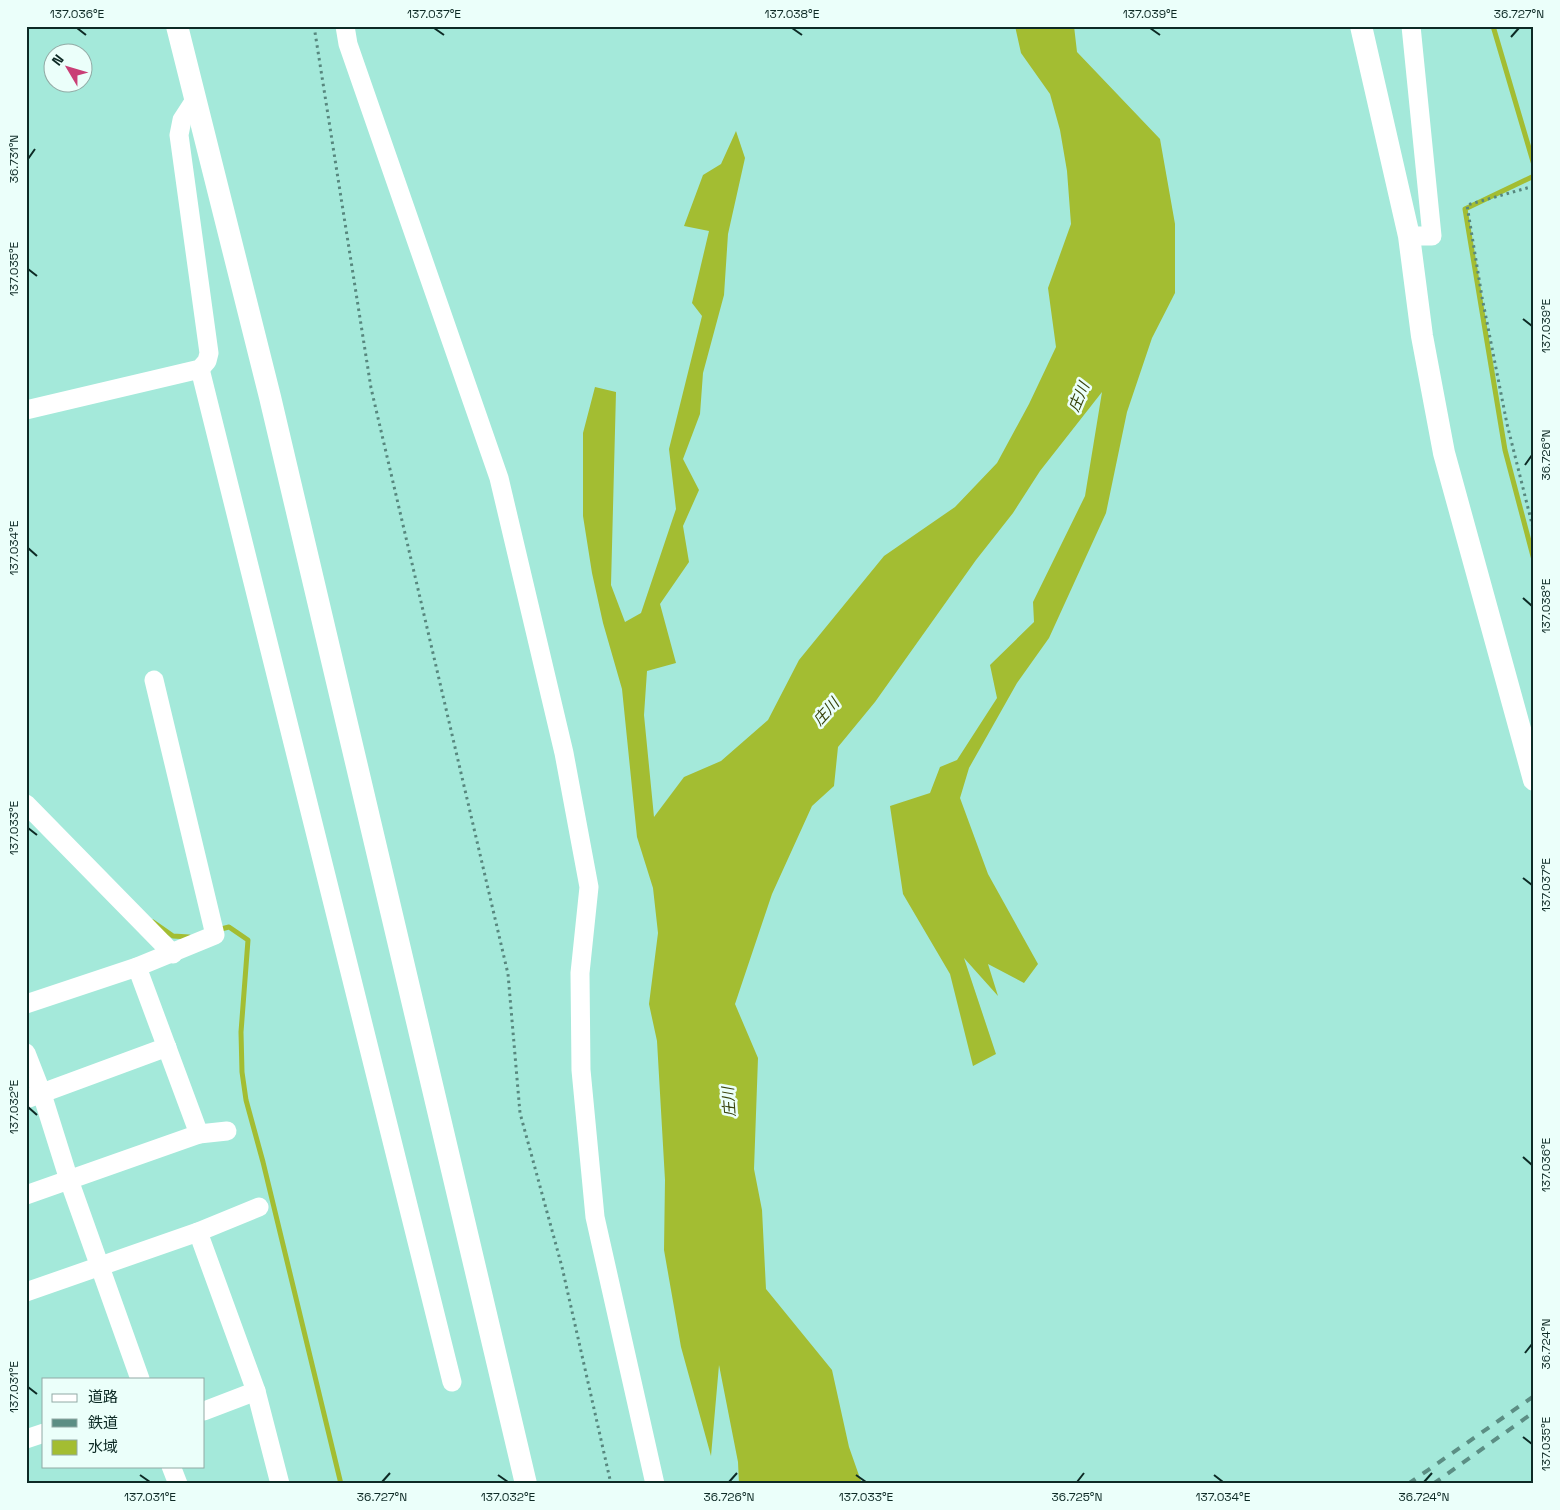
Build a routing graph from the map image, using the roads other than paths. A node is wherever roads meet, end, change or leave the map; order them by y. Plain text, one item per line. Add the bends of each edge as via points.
1 (177, 26) edge
2 (345, 26) edge
3 (1361, 26) edge
4 (1411, 26) edge
5 (195, 100) junction
6 (1409, 236) junction
7 (200, 368) junction
8 (26, 410) edge
9 (154, 680) dead end
10 (1534, 780) edge
11 (26, 804) edge
12 (172, 954) junction
13 (138, 967) junction
14 (26, 1004) edge
15 (167, 1047) junction
16 (26, 1053) edge
17 (34, 1096) edge
18 (227, 1131) dead end
19 (199, 1134) junction
20 (69, 1180) junction
21 (26, 1195) edge
22 (259, 1207) dead end
23 (198, 1232) junction
24 (100, 1267) junction
25 (26, 1292) edge
26 (140, 1378) edge
27 (452, 1382) dead end
28 (256, 1391) junction
29 (205, 1411) edge
30 (42, 1434) edge
31 (26, 1439) edge
32 (280, 1484) edge
33 (526, 1484) edge
34 (655, 1484) edge

1 - 5 street
2 - 34 street via 351,53 500,478 564,753 589,887 580,972 581,1070 595,1217
3 - 6 street
4 - 6 street via 1432,236
5 - 7 street via 182,120 179,135 209,353
5 - 33 street via 273,406
6 - 10 street via 1422,336 1444,453
7 - 8 street
7 - 27 street
9 - 12 street via 215,935
11 - 12 street
12 - 13 street
13 - 14 street
13 - 15 street
15 - 17 street
15 - 19 street
16 - 17 street
17 - 20 street
18 - 19 street
19 - 20 street
20 - 21 street
20 - 24 street
22 - 23 street
23 - 24 street
23 - 28 street
24 - 25 street
24 - 26 street
28 - 29 street
28 - 32 street
30 - 31 street

